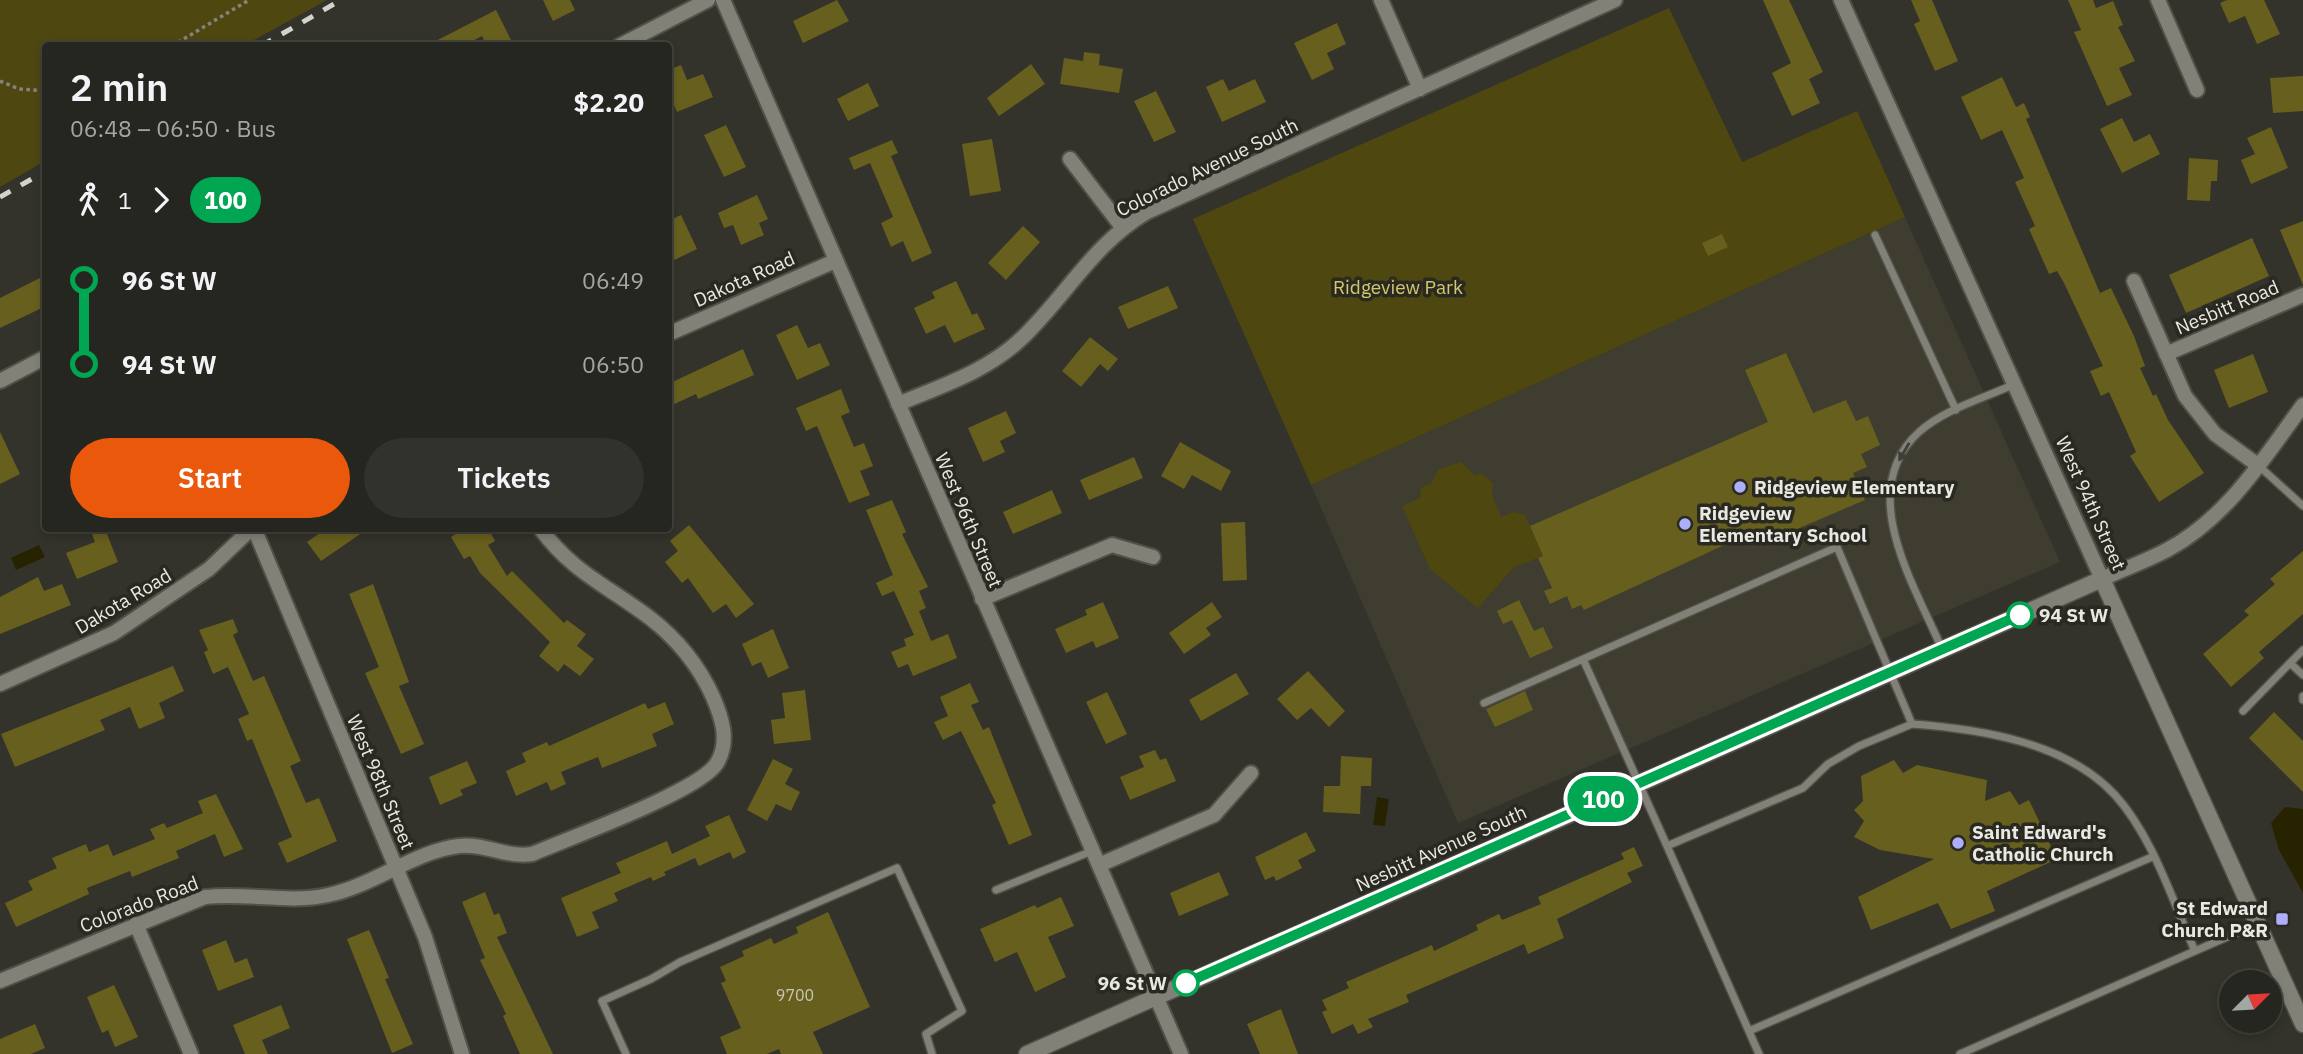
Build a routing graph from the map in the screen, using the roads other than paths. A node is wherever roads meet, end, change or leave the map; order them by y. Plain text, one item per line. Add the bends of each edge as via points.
1 (708, 0) edge
2 (723, 0) edge
3 (1381, 0) edge
4 (1615, 0) edge
5 (1841, 0) edge
6 (2158, 0) edge
7 (627, 42) edge
8 (1420, 89) junction
9 (2197, 90) dead end
10 (1070, 159) dead end
11 (1122, 227) junction
12 (1875, 235) dead end
13 (835, 261) junction
14 (2134, 281) dead end
15 (2303, 295) edge
16 (672, 332) edge
17 (2166, 354) junction
18 (42, 359) edge
19 (0, 381) edge
20 (2015, 384) junction
21 (898, 404) junction
22 (2303, 405) edge
23 (1956, 410) junction
24 (2259, 466) junction
25 (2303, 506) edge
26 (249, 532) edge
27 (255, 532) edge
28 (543, 532) edge
29 (1153, 557) dead end
30 (2102, 579) junction
31 (982, 599) junction
32 (1942, 649) junction
33 (2303, 650) edge
34 (1583, 659) junction
35 (2290, 663) junction
36 (1892, 671) junction
37 (2303, 675) edge
38 (0, 684) edge
39 (1484, 704) dead end
40 (2243, 711) dead end
41 (1912, 724) junction
42 (1251, 773) dead end
43 (1639, 783) junction
44 (1667, 846) junction
45 (2152, 857) junction
46 (1096, 858) junction
47 (397, 869) junction
48 (996, 890) dead end
49 (136, 924) junction
50 (2258, 924) junction
51 (2195, 951) junction
52 (0, 981) edge
53 (1156, 996) junction
54 (2303, 1024) edge
55 (1749, 1031) junction
56 (191, 1054) edge
57 (462, 1054) edge
58 (626, 1054) edge
59 (932, 1054) edge
60 (1027, 1054) edge
61 (1181, 1054) edge
62 (1759, 1054) edge
63 (1960, 1054) edge

1 - 7 street
2 - 13 street, West 96th Street
3 - 8 street
4 - 8 street, Colorado Avenue South
5 - 20 street, West 94th Street
6 - 9 street
8 - 11 street, Colorado Avenue South
10 - 11 street
11 - 21 street, Colorado Avenue South via 1088,259 1022,338 997,359
12 - 23 lane
13 - 16 street, Dakota Road
13 - 21 street, West 96th Street
14 - 17 street, Nesbitt Road
15 - 17 street, Nesbitt Road
17 - 24 street, Nesbitt Road via 2200,419
18 - 19 street
20 - 23 lane
20 - 30 street, West 94th Street
21 - 31 street, West 96th Street
22 - 24 street
23 -> 32 lane via 1908,444 1890,498 1895,538
24 - 25 lane
24 - 30 street via 2202,526 2168,549
26 - 38 street, Dakota Road via 209,569 133,621
27 - 47 street, West 98th Street
28 - 47 street, Colorado Road via 573,567 650,618 694,662 715,701 724,731 717,763 691,784 533,854 514,856 457,846
29 - 31 street via 1112,545
30 - 32 street, Nesbitt Avenue South
30 - 50 street, West 94th Street
31 - 46 street, West 96th Street
32 - 36 street, Nesbitt Avenue South
33 - 35 lane
34 - 36 lane via 1837,547
34 - 39 lane
34 - 43 lane
35 - 37 lane
35 - 40 lane
36 - 41 lane
36 - 43 street, Nesbitt Avenue South
41 - 44 lane via 1828,764 1803,788
41 - 45 lane via 2015,741 2094,775 2116,796
42 - 46 street via 1214,815
43 - 44 lane
43 - 53 street, Nesbitt Avenue South
44 - 55 lane
45 - 51 lane
45 - 55 lane
46 - 48 lane
46 - 53 street, West 96th Street
47 - 49 street, Colorado Road via 327,895 297,899 236,893 205,897
47 - 57 street, West 98th Street via 425,937
49 - 52 street, Colorado Road
49 - 56 street
50 - 51 lane
50 - 54 street, West 94th Street
51 - 63 lane
53 - 60 street, Nesbitt Avenue South
53 - 61 street, West 96th Street
55 - 62 lane
58 - 59 lane via 602,1000 897,868 962,1011 926,1034

